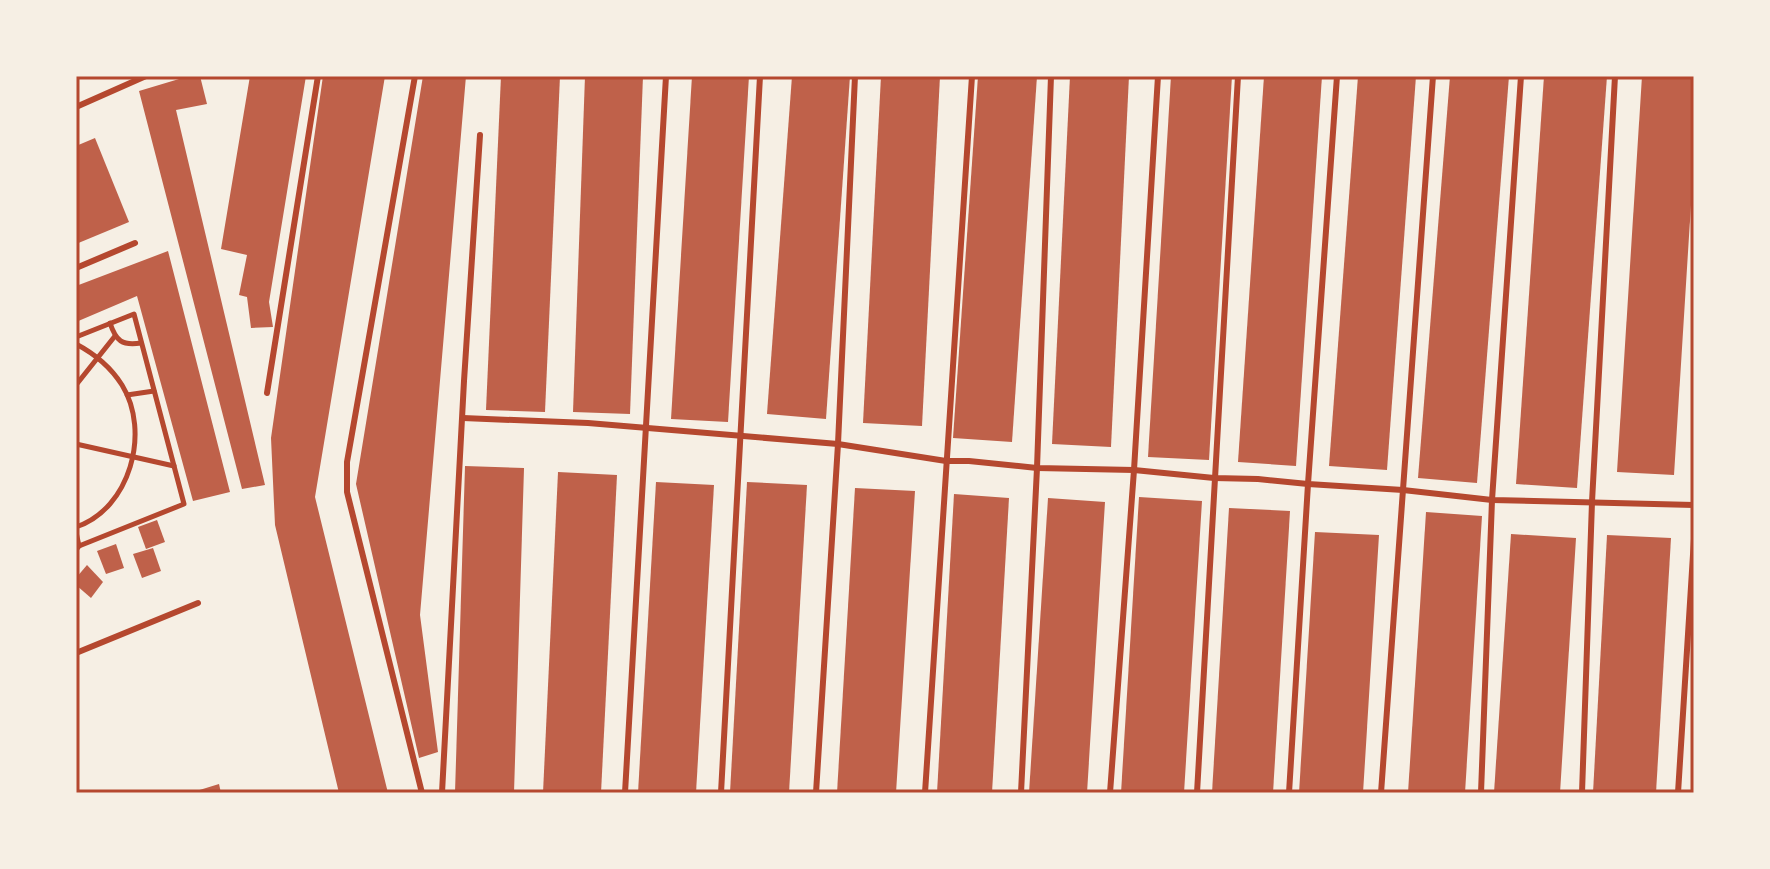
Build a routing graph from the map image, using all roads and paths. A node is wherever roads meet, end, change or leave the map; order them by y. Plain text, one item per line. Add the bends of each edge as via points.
1 (146, 76) edge
2 (318, 76) edge
3 (415, 76) edge
4 (666, 76) edge
5 (760, 76) edge
6 (855, 76) edge
7 (972, 76) edge
8 (1051, 76) edge
9 (1158, 76) edge
10 (1238, 76) edge
11 (1337, 76) edge
12 (1433, 76) edge
13 (1521, 76) edge
14 (1615, 76) edge
15 (76, 107) edge
16 (480, 135) dead end
17 (135, 243) dead end
18 (76, 268) edge
19 (110, 323) junction
20 (115, 336) junction
21 (76, 337) edge
22 (141, 343) junction
23 (76, 344) edge
24 (98, 357) junction
25 (76, 385) edge
26 (154, 391) junction
27 (267, 393) dead end
28 (127, 395) junction
29 (463, 418) junction
30 (645, 429) junction
31 (741, 436) junction
32 (76, 444) edge
33 (838, 444) junction
34 (132, 457) junction
35 (946, 461) junction
36 (174, 466) junction
37 (1037, 468) junction
38 (1134, 470) junction
39 (1214, 478) junction
40 (1308, 484) junction
41 (1403, 490) junction
42 (1492, 500) junction
43 (1592, 502) junction
44 (1694, 505) edge
45 (76, 530) edge
46 (1694, 539) edge
47 (78, 548) edge
48 (198, 603) dead end
49 (76, 653) edge
50 (422, 793) edge
51 (442, 793) edge
52 (625, 793) edge
53 (721, 793) edge
54 (816, 793) edge
55 (925, 793) edge
56 (1021, 793) edge
57 (1110, 793) edge
58 (1197, 793) edge
59 (1289, 793) edge
60 (1381, 793) edge
61 (1481, 793) edge
62 (1582, 793) edge
63 (1678, 793) edge

1 - 15 lane
2 - 27 lane
3 - 50 lane via 347,462 347,492
4 - 30 lane
5 - 31 lane
6 - 33 lane
7 - 35 lane
8 - 37 lane
9 - 38 lane
10 - 39 lane
11 - 40 lane
12 - 41 lane
13 - 42 lane
14 - 43 lane
16 - 29 lane
17 - 18 lane
19 - 20 path
19 - 21 path
19 - 22 path via 134,314
20 - 22 path via 124,343
20 - 24 path
22 - 26 path
23 - 24 path
24 - 25 path
24 - 28 path
26 - 28 path
26 - 36 path
28 - 34 path via 135,433
29 - 30 lane
29 - 51 lane
30 - 31 lane
30 - 52 lane
31 - 33 lane
31 - 53 lane
32 - 34 path
33 - 35 lane
33 - 54 lane
34 - 36 path
34 - 45 path via 125,482 108,507
35 - 37 lane
35 - 55 lane
36 - 47 path via 184,504
37 - 38 lane
37 - 56 lane
38 - 39 lane
38 - 57 lane
39 - 40 lane
39 - 58 lane
40 - 41 lane
40 - 59 lane
41 - 42 lane
41 - 60 lane
42 - 43 lane
42 - 61 lane
43 - 44 lane
43 - 62 lane
45 - 47 path
46 - 63 lane
48 - 49 lane

